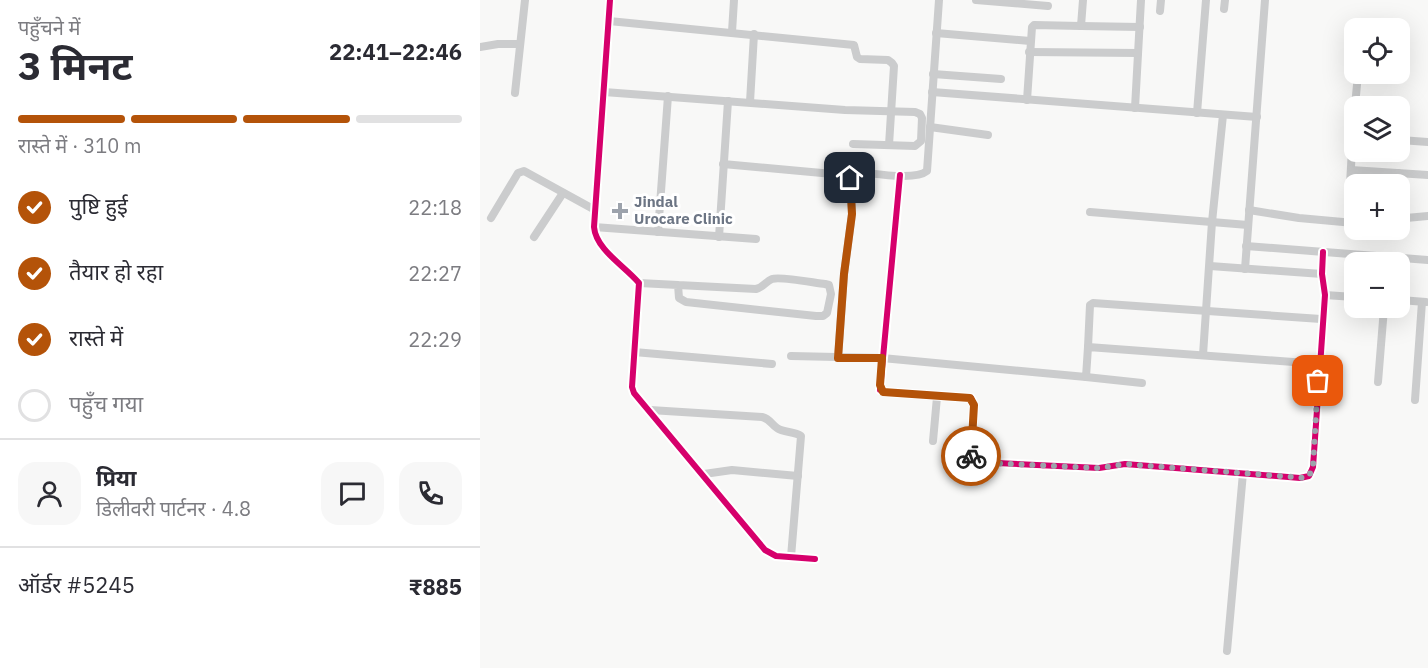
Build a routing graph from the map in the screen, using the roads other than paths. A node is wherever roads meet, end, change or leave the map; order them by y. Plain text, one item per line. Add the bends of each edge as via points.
1 (525, 0) edge
2 (610, 0) edge
3 (734, 0) edge
4 (939, 0) edge
5 (976, 0) edge
6 (1083, 0) edge
7 (1141, 0) edge
8 (1161, 0) edge
9 (1206, 0) edge
10 (1265, 0) edge
11 (1048, 6) dead end
12 (1160, 11) dead end
13 (609, 21) junction
14 (1081, 26) junction
15 (1140, 27) junction
16 (732, 32) junction
17 (936, 33) junction
18 (754, 34) junction
19 (1030, 41) junction
20 (520, 44) junction
21 (480, 47) edge
22 (1029, 52) junction
23 (1138, 53) junction
24 (933, 74) junction
25 (1001, 80) dead end
26 (604, 92) junction
27 (932, 92) junction
28 (515, 93) dead end
29 (668, 96) junction
30 (1027, 100) junction
31 (728, 101) junction
32 (750, 102) junction
33 (1135, 108) junction
34 (891, 111) junction
35 (1197, 113) junction
36 (1223, 115) junction
37 (1257, 117) junction
38 (930, 127) junction
39 (988, 135) dead end
40 (1410, 141) edge
41 (1428, 142) edge
42 (853, 144) dead end
43 (888, 145) junction
44 (1351, 162) edge
45 (723, 164) junction
46 (1351, 170) junction
47 (1398, 173) joint
48 (833, 174) dead end
49 (1351, 174) edge
50 (900, 175) junction
51 (1428, 175) edge
52 (563, 193) junction
53 (595, 210) junction
54 (1249, 210) junction
55 (1090, 212) dead end
56 (1428, 216) edge
57 (491, 218) dead end
58 (1410, 218) edge
59 (1212, 222) junction
60 (1344, 222) edge
61 (1248, 225) junction
62 (594, 227) junction
63 (658, 232) junction
64 (534, 237) dead end
65 (719, 237) junction
66 (756, 239) dead end
67 (1246, 246) junction
68 (1323, 252) junction
69 (1428, 260) edge
70 (1210, 266) junction
71 (1245, 269) junction
72 (1322, 274) junction
73 (639, 283) junction
74 (678, 285) junction
75 (1325, 295) junction
76 (1344, 296) edge
77 (1410, 301) edge
78 (1425, 302) edge
79 (1206, 311) junction
80 (1383, 318) edge
81 (1322, 319) junction
82 (1088, 347) junction
83 (634, 352) junction
84 (1203, 355) junction
85 (791, 356) dead end
86 (838, 358) junction
87 (882, 358) junction
88 (772, 364) dead end
89 (1320, 364) junction
90 (1086, 377) junction
91 (1378, 382) dead end
92 (1142, 383) dead end
93 (937, 397) junction
94 (1415, 400) dead end
95 (650, 410) junction
96 (933, 441) dead end
97 (1243, 473) junction
98 (704, 474) junction
99 (798, 476) junction
100 (792, 557) junction
101 (815, 558) dead end
102 (1227, 651) dead end

1 - 20 street
2 - 13 street
3 - 16 street
4 - 17 street
5 - 11 street
6 - 14 street
7 - 15 street
8 - 12 street
9 - 35 street
10 - 37 street
13 - 16 street
13 - 26 street
14 - 15 street
14 - 19 street via 1034,25
15 - 23 street
16 - 18 street
17 - 19 street
17 - 24 street
18 - 32 street
18 - 34 street via 854,45 860,59 888,60 894,66
19 - 22 street
20 - 21 street
20 - 28 street
22 - 23 street
22 - 30 street
23 - 33 street
24 - 25 street
24 - 27 street
26 - 29 street
26 - 53 street
27 - 30 street
27 - 38 street
29 - 31 street
29 - 63 street
30 - 33 street
31 - 32 street
31 - 45 street
32 - 34 street
33 - 35 street
34 - 43 street
34 - 43 street via 915,112 922,118 919,144
35 - 36 street
36 - 37 street
36 - 59 street
37 - 54 street
38 - 39 street
38 - 50 street via 927,171
40 - 41 street
42 - 43 street
44 - 46 street
45 - 48 street
45 - 65 street
46 - 47 street
46 - 49 street
47 - 51 street
50 - 86 street via 856,172 850,178 852,214
50 - 87 street
52 - 53 street
52 - 57 street via 524,171 518,173
52 - 64 street
53 - 62 street
54 - 60 street
54 - 61 street
55 - 59 street
56 - 58 street
59 - 61 street
59 - 70 street
61 - 67 street
62 - 63 street
62 - 73 street via 600,244
63 - 65 street
65 - 66 street
67 - 68 street
67 - 71 street
68 - 69 street
68 - 72 street
70 - 71 street
70 - 79 street
71 - 72 street
72 - 75 street
73 - 74 street
73 - 83 street
74 - 74 street via 679,298 686,302 816,316 827,313 831,294 829,285 779,279 756,289
75 - 76 street
75 - 81 street
77 - 78 street
78 - 94 street
79 - 81 street
79 - 82 street via 1093,303 1088,312
79 - 84 street
80 - 91 street
81 - 89 street
82 - 84 street
82 - 90 street
83 - 88 street
83 - 95 street via 632,387
84 - 89 street
85 - 86 street
86 - 87 street
87 - 90 street
87 - 93 street via 883,392
89 - 97 street via 1313,467 1309,476
90 - 92 street
93 - 96 street
93 - 97 street via 966,397 973,401 970,452 976,462 1099,468 1125,464
95 - 98 street
95 - 99 street via 766,417 779,429 801,436
97 - 102 street
98 - 99 street via 732,470
98 - 100 street via 765,550 776,556
99 - 100 street
100 - 101 street

